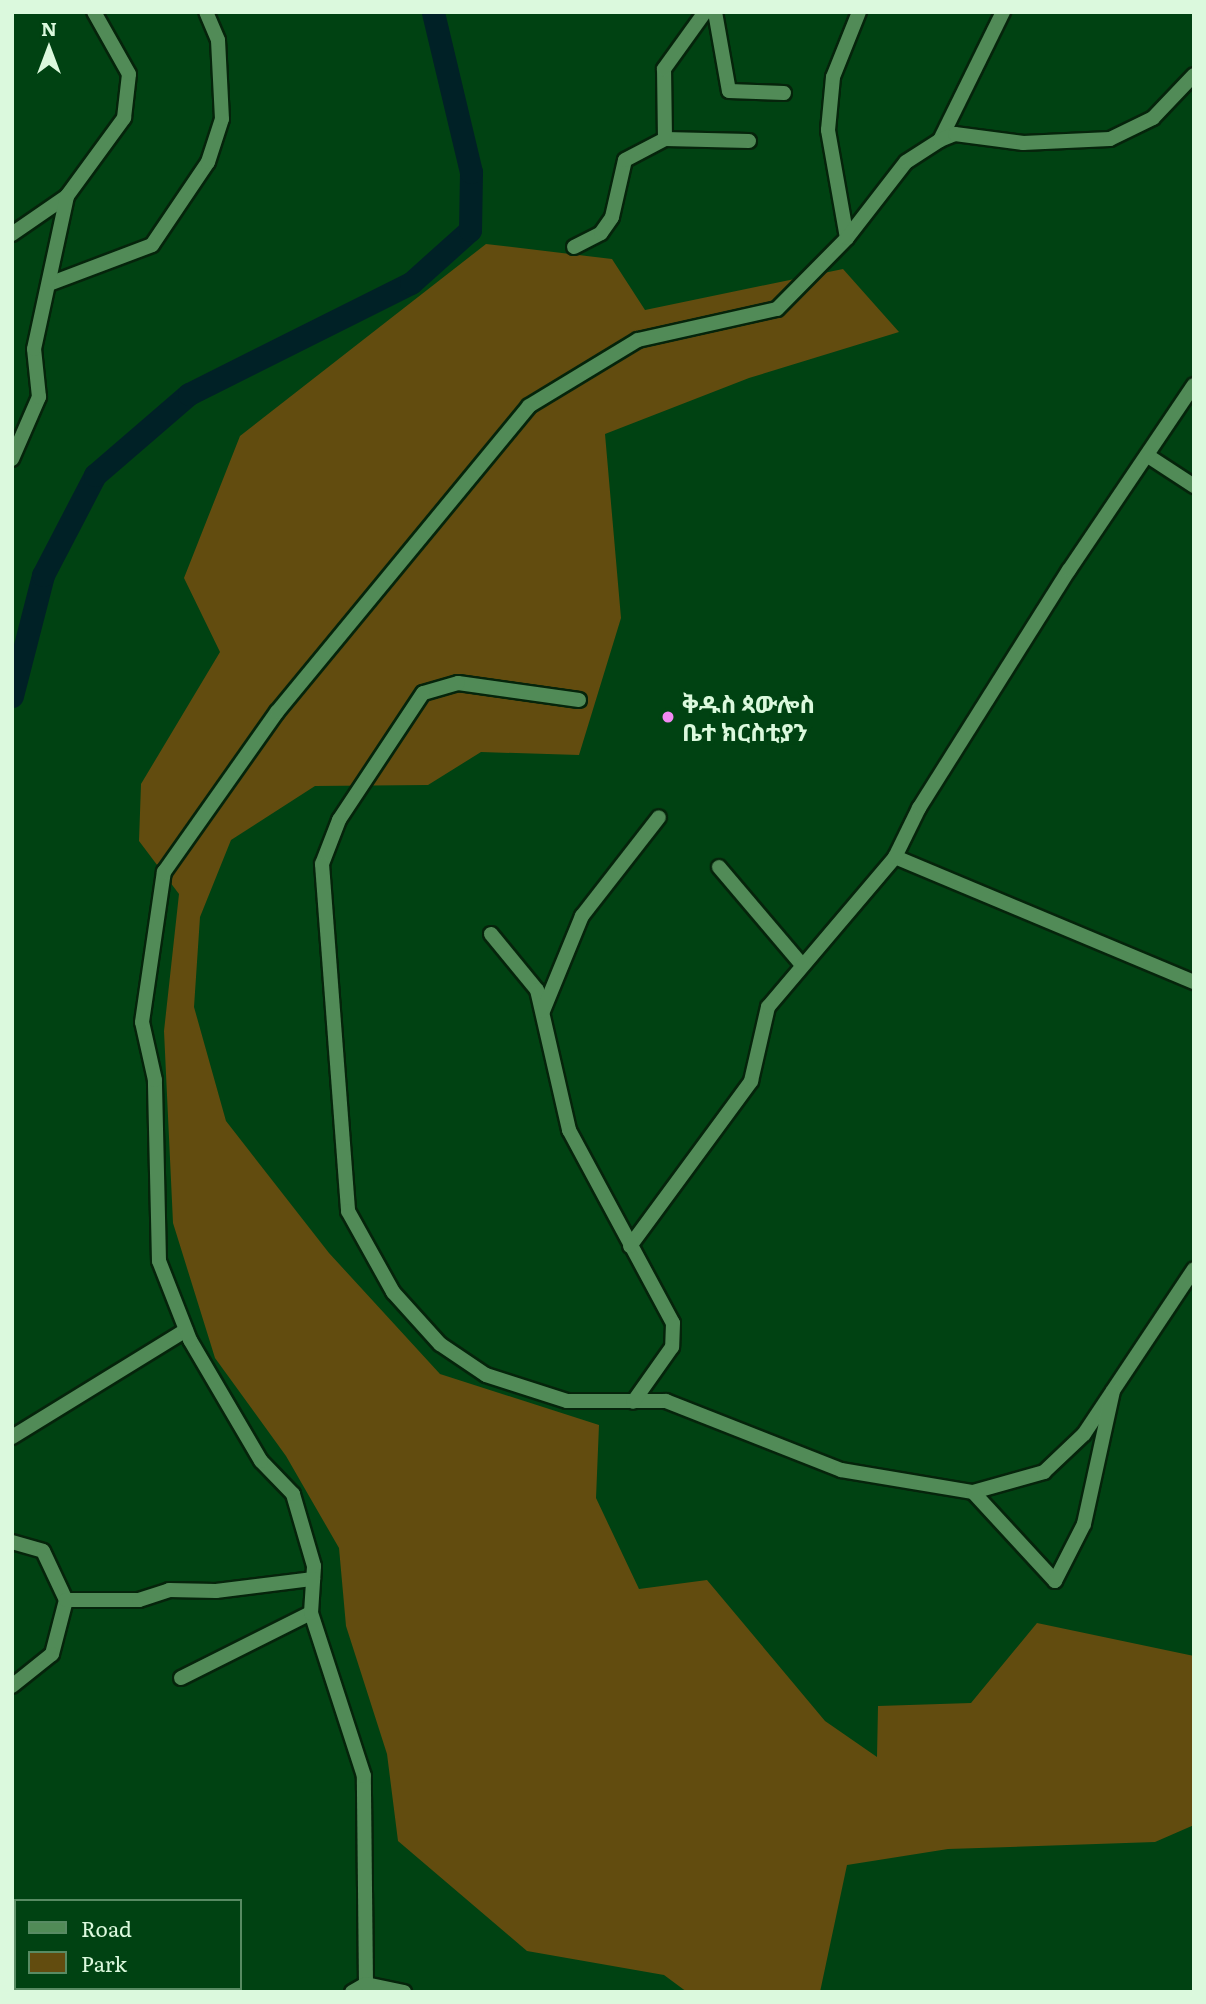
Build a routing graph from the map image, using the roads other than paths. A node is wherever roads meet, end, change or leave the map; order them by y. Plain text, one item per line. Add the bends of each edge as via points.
1 (94, 12) edge
2 (206, 12) edge
3 (705, 12) edge
4 (715, 12) edge
5 (859, 12) edge
6 (1003, 12) edge
7 (1194, 75) edge
8 (784, 93) dead end
9 (665, 139) junction
10 (940, 140) junction
11 (749, 141) dead end
12 (67, 196) junction
13 (12, 234) edge
14 (847, 238) junction
15 (574, 247) dead end
16 (49, 284) junction
17 (1194, 385) edge
18 (1148, 456) junction
19 (12, 459) edge
20 (1194, 486) edge
21 (579, 700) dead end
22 (659, 817) dead end
23 (895, 857) junction
24 (719, 867) dead end
25 (491, 934) dead end
26 (802, 965) junction
27 (1194, 982) edge
28 (543, 1011) junction
29 (630, 1246) junction
30 (1194, 1269) edge
31 (186, 1330) junction
32 (1113, 1390) junction
33 (634, 1402) junction
34 (12, 1437) edge
35 (973, 1492) junction
36 (12, 1542) edge
37 (313, 1579) junction
38 (66, 1600) junction
39 (311, 1614) junction
40 (181, 1678) dead end
41 (12, 1686) edge
42 (366, 1984) junction
43 (352, 1992) edge
44 (404, 1992) edge

1 - 12 street via 125,60 128,93 109,145
2 - 16 street via 218,40 222,120 208,162 152,246
3 - 9 street via 664,69
4 - 8 street via 729,91
5 - 14 street via 834,77 828,130
6 - 10 street
7 - 10 street via 1153,118 1110,139 1023,143 955,134
9 - 11 street
9 - 15 street via 625,160 612,217 601,233
10 - 14 street via 899,169
12 - 13 street
12 - 16 street
14 - 31 street via 777,309 638,340 516,418 277,712 164,872 142,1022 155,1080 159,1261
16 - 19 street via 34,349 38,397
17 - 18 street
18 - 20 street
18 - 23 street via 1023,643
21 - 33 street via 458,683 423,693 339,820 321,864 325,942 348,1211 393,1292 440,1344 486,1376 567,1401
22 - 28 street via 582,916
23 - 26 street
23 - 27 street
24 - 26 street
25 - 28 street via 522,964
26 - 29 street via 768,1007 751,1081
28 - 29 street via 569,1130
29 - 33 street via 676,1335
30 - 32 street
31 - 34 street
31 - 37 street via 261,1461 293,1494
32 - 35 street via 1084,1434 1044,1472
32 - 35 street via 1084,1524 1055,1581
33 - 35 street via 666,1401 700,1412 841,1470
36 - 38 street via 43,1551
37 - 38 street via 216,1591 169,1590 139,1601
37 - 39 street
38 - 41 street via 52,1654
39 - 40 street
39 - 42 street via 364,1776
42 - 43 street
42 - 44 street

